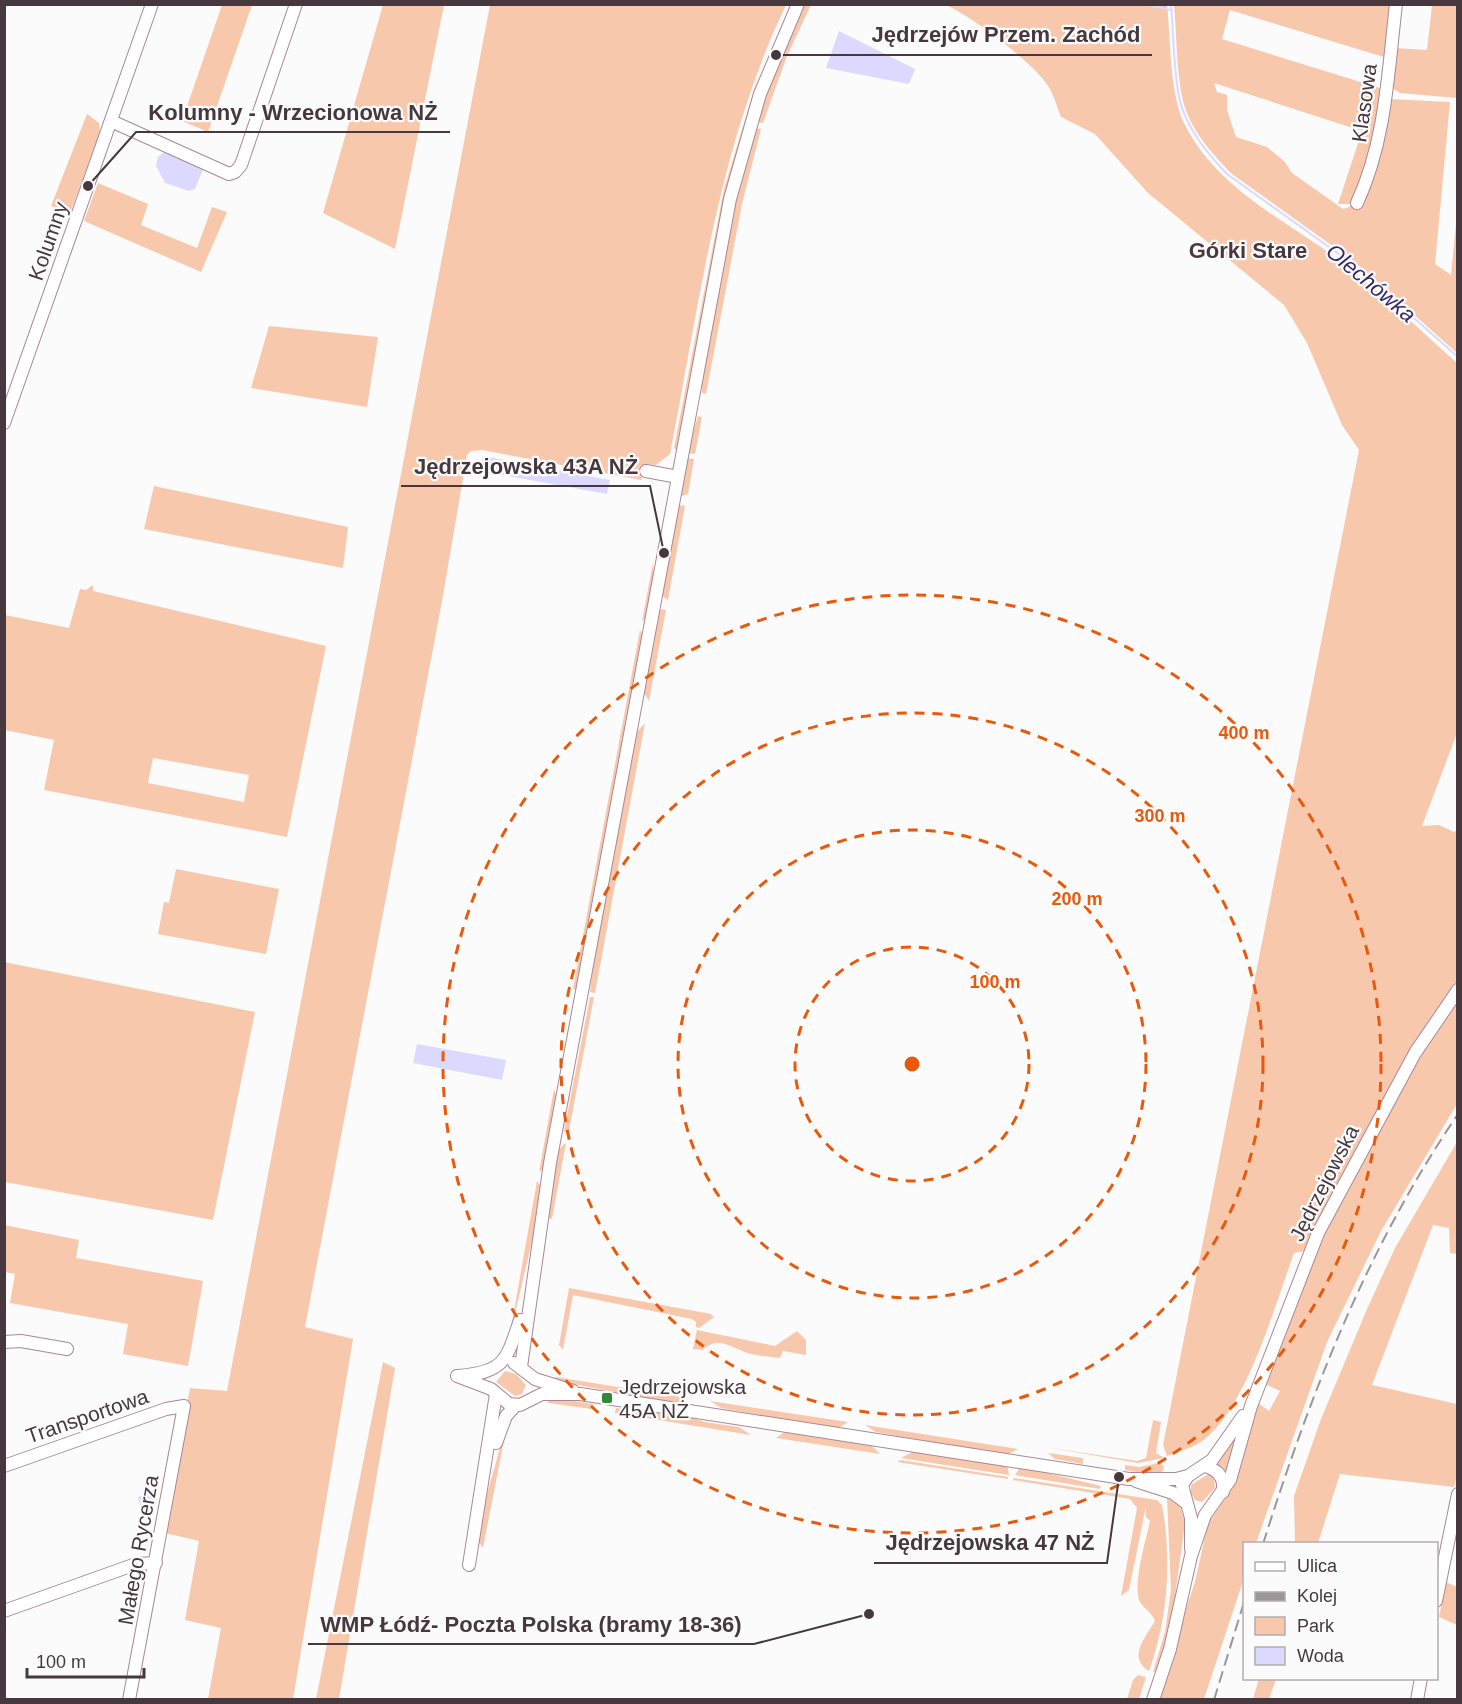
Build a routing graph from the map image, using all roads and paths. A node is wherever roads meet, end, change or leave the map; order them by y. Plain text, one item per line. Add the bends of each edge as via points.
1 (152, 4) edge
2 (296, 4) edge
3 (798, 4) edge
4 (1396, 4) edge
5 (111, 121) junction
6 (1357, 203) dead end
7 (4, 423) edge
8 (646, 471) dead end
9 (678, 477) junction
10 (1458, 990) edge
11 (530, 1291) junction
12 (4, 1342) edge
13 (67, 1349) dead end
14 (496, 1367) junction
15 (525, 1371) junction
16 (494, 1392) junction
17 (580, 1394) junction
18 (529, 1400) junction
19 (516, 1405) junction
20 (184, 1406) joint
21 (1251, 1406) junction
22 (4, 1466) edge
23 (1204, 1466) junction
24 (1188, 1476) junction
25 (485, 1478) junction
26 (1129, 1479) junction
27 (1223, 1492) junction
28 (1458, 1494) edge
29 (1186, 1503) junction
30 (1210, 1505) junction
31 (1191, 1556) junction
32 (156, 1563) junction
33 (469, 1566) dead end
34 (1438, 1596) edge
35 (4, 1611) edge
36 (1421, 1680) edge
37 (129, 1700) edge
38 (1153, 1700) edge
39 (1417, 1700) edge

1 - 5 street, Kolumny
2 - 5 street via 241,165 235,172 229,174
3 - 9 street via 760,93 738,165
4 - 6 street, Klasowa via 1379,144
5 - 7 street, Kolumny
8 - 9 street
9 - 11 street via 550,1162
10 - 21 street, Jędrzejowska via 1415,1053 1333,1202 1300,1276
11 - 14 street via 508,1354
11 - 15 street
12 - 13 street
14 - 15 street via 511,1363
14 - 16 street
14 - 16 street via 457,1376
15 - 17 street
15 - 18 street via 532,1386
16 - 19 street
16 - 25 street
17 - 18 street via 542,1394
17 - 26 street
18 - 19 street
19 - 25 street via 506,1416
20 - 22 street, Transportowa
20 - 32 street, Małego Rycerza
21 - 23 street, Jędrzejowska
21 - 27 street, Jędrzejowska
23 - 24 street, Jędrzejowska
23 - 27 street via 1219,1474
24 - 26 street
24 - 29 street, Jędrzejowska via 1182,1490
25 - 33 street
26 - 29 street via 1178,1494
27 - 30 street, Jędrzejowska
28 - 34 street
29 - 30 street
29 - 31 street, Jędrzejowska via 1191,1518
30 - 31 street, Jędrzejowska
31 - 38 street, Jędrzejowska via 1178,1622
32 - 35 street via 136,1564
32 - 37 street, Małego Rycerza
36 - 39 street

